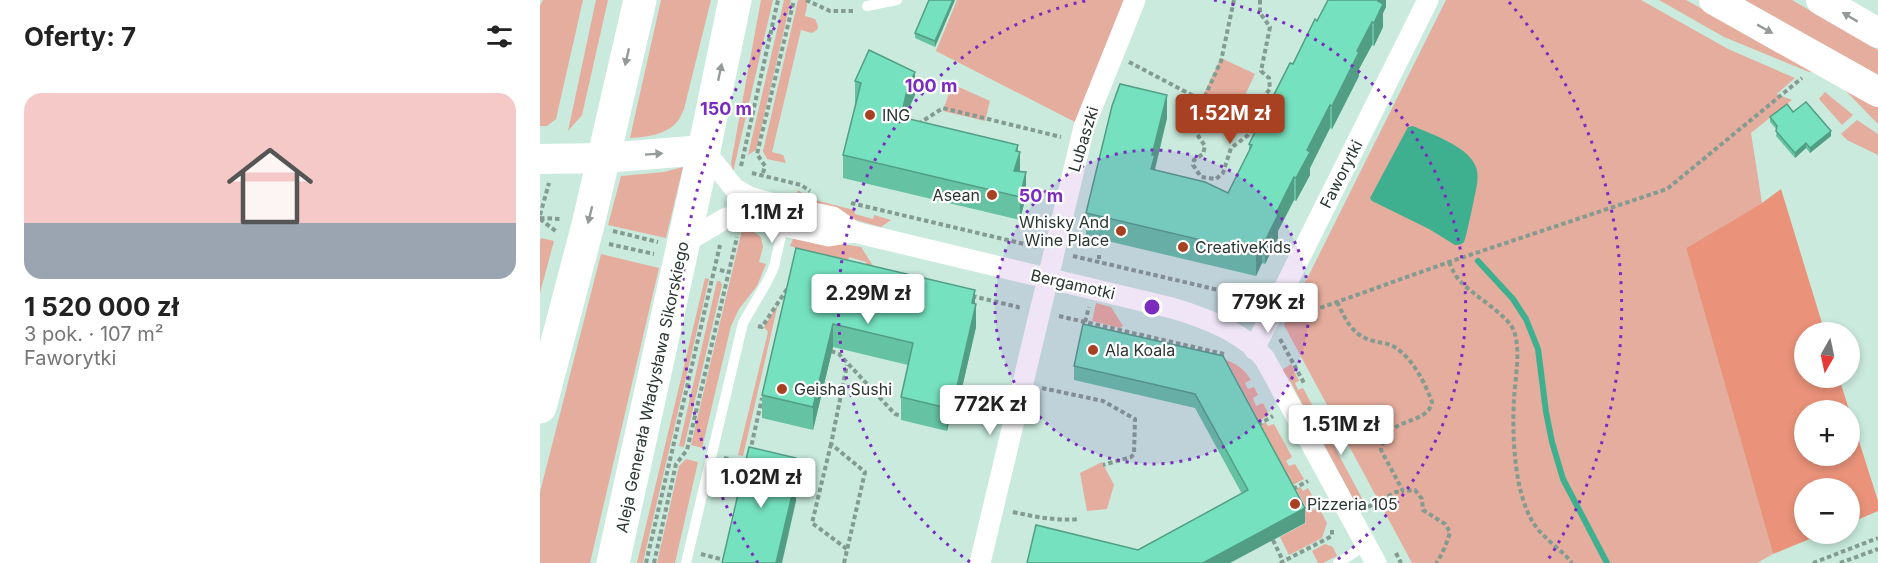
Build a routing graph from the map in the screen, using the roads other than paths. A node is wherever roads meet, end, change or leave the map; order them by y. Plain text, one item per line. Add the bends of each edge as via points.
1 (640, 0) edge
2 (735, 0) edge
3 (897, 0) edge
4 (1135, 0) edge
5 (1428, 0) edge
6 (1714, 0) edge
7 (1821, 0) edge
8 (867, 6) dead end
9 (1878, 33) edge
10 (1878, 92) edge
11 (704, 150) junction
12 (604, 158) junction
13 (545, 170) edge
14 (783, 226) junction
15 (854, 232) junction
16 (681, 249) junction
17 (1047, 278) junction
18 (1254, 348) junction
19 (540, 407) edge
20 (1371, 554) edge
21 (613, 563) edge
22 (686, 563) edge
23 (980, 563) edge
24 (1338, 563) edge

1 -> 12 main road
11 -> 2 main road, Aleja Generała Władysława Sikorskiego
3 - 8 lane
4 - 17 street, Lubaszki via 1084,127
5 - 18 street, Faworytki
6 -> 10 main road
9 -> 7 main road
12 -> 11 main road
11 - 15 street, Bergamotki via 734,188 749,197 833,217
11 - 16 main road, Aleja Generała Władysława Sikorskiego
12 - 13 main road
12 -> 19 main road
14 - 15 street, Bergamotki via 829,236
14 - 16 street, Bergamotki via 744,217 726,218
14 - 22 lane via 774,267 743,323
15 - 17 street, Bergamotki
16 - 21 main road, Aleja Generała Władysława Sikorskiego
17 - 18 street, Bergamotki via 1190,313 1214,322
17 - 23 street, Lubaszki
18 - 20 street, Bergamotki via 1281,386
20 - 24 lane

